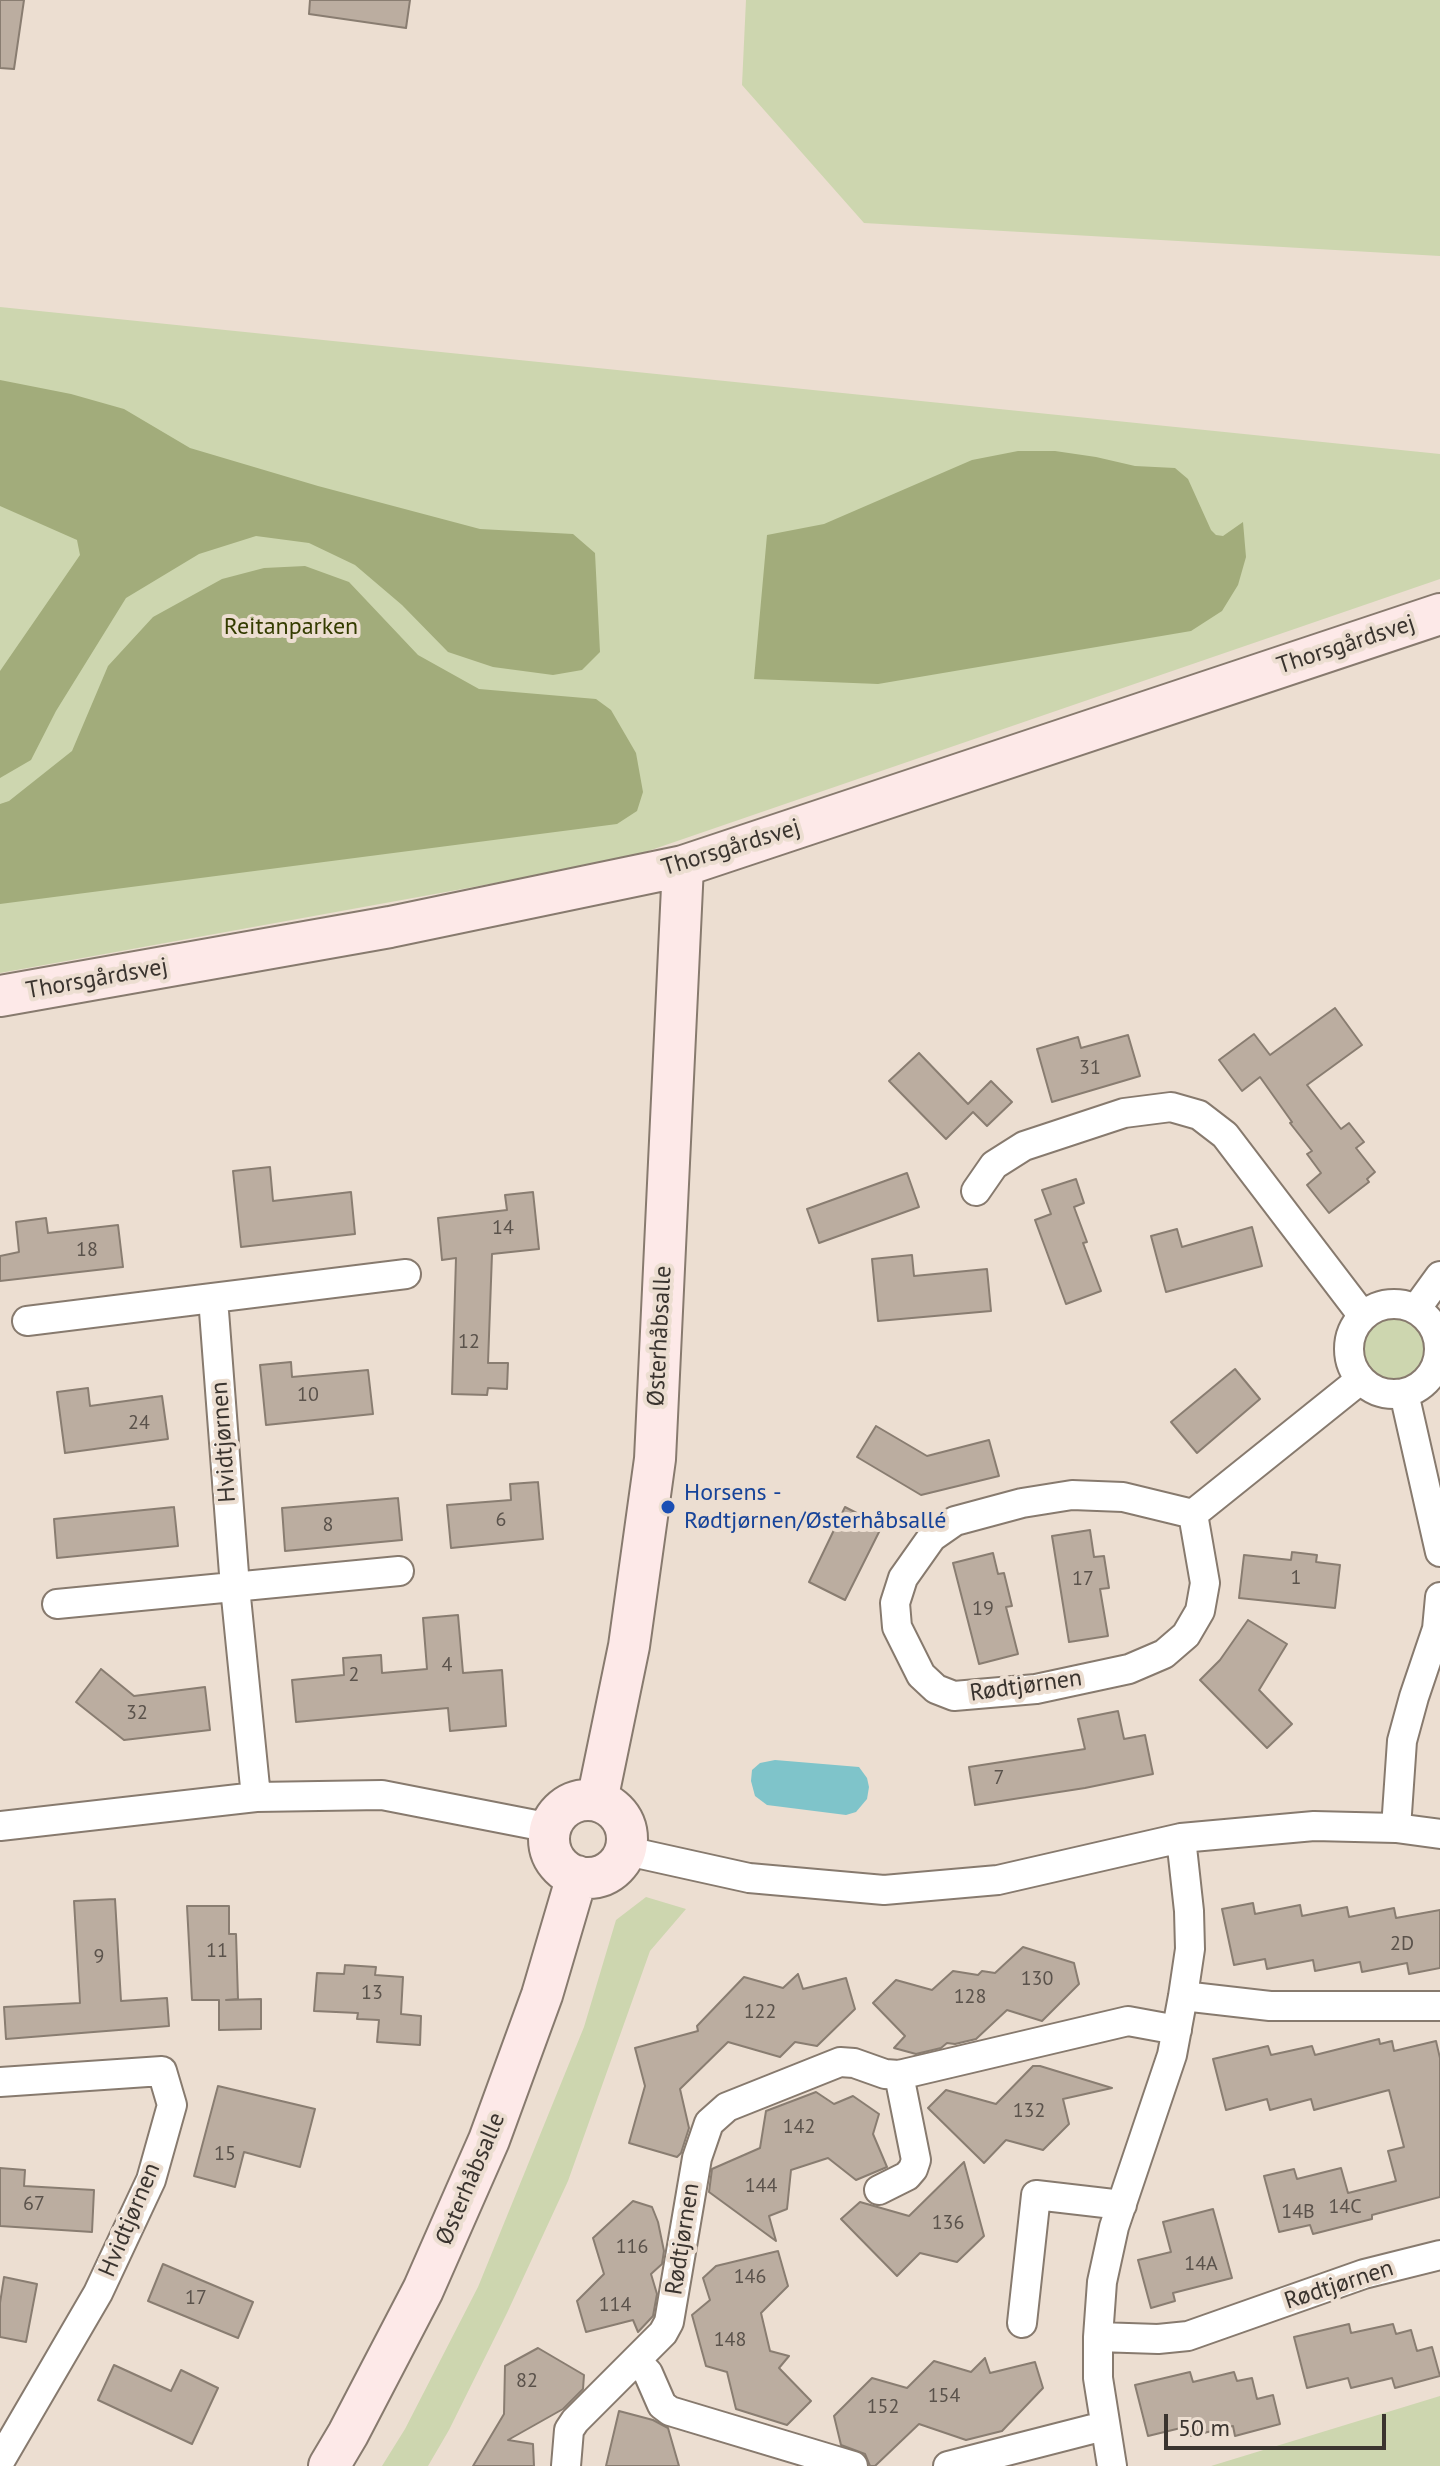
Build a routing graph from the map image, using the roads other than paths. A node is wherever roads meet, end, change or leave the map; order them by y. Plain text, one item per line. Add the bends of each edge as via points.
1 (1440, 614) edge
2 (683, 866) junction
3 (0, 996) edge
4 (976, 1191) dead end
5 (406, 1274) dead end
6 (1440, 1276) edge
7 (213, 1298) junction
8 (1416, 1309) junction
9 (1363, 1316) junction
10 (27, 1321) dead end
11 (1438, 1364) edge
12 (1360, 1380) junction
13 (1404, 1393) junction
14 (1193, 1514) junction
15 (1440, 1552) edge
16 (399, 1571) dead end
17 (235, 1587) junction
18 (1440, 1597) edge
19 (57, 1604) dead end
20 (256, 1797) junction
21 (597, 1801) junction
22 (0, 1826) edge
23 (551, 1828) junction
24 (1396, 1828) junction
25 (1440, 1834) edge
26 (1181, 1838) junction
27 (627, 1851) junction
28 (577, 1876) junction
29 (1183, 1996) junction
30 (1440, 2006) edge
31 (1177, 2030) junction
32 (899, 2075) junction
33 (0, 2082) edge
34 (879, 2190) dead end
35 (1122, 2205) junction
36 (1440, 2255) edge
37 (1022, 2323) dead end
38 (1098, 2337) junction
39 (636, 2360) junction
40 (1104, 2426) junction
41 (0, 2461) edge
42 (329, 2466) edge
43 (566, 2466) edge
44 (853, 2466) edge
45 (948, 2466) edge
46 (1112, 2466) edge

1 - 2 street, Thorsgårdsvej
2 - 3 street, Thorsgårdsvej via 390,927
2 - 21 street, Østerhåbsalle via 655,1459 629,1646
4 - 9 street via 994,1165 1024,1146 1124,1113 1171,1107 1199,1115 1225,1135
5 - 7 street
6 - 8 street
7 - 10 street
7 - 17 street, Hvidtjørnen
8 - 9 street via 1388,1304
8 - 11 street via 1434,1327
9 - 12 street via 1349,1340
11 - 13 street via 1430,1377
12 - 13 street via 1381,1392
12 - 14 street
13 - 15 street
14 - 14 street, Rødtjørnen via 1205,1583 1200,1611 1186,1635 1164,1654 1129,1669 1036,1689 954,1696 921,1675 897,1627 895,1603 903,1578 932,1537 955,1521 1072,1495 1123,1497
16 - 17 street
17 - 19 street
17 - 20 street, Hvidtjørnen
18 - 24 street via 1437,1629 1402,1741
20 - 22 street
20 - 23 street via 382,1795
21 - 23 street via 562,1809
21 - 27 street via 624,1822
23 - 28 street via 556,1863
24 - 25 street
24 - 26 street via 1314,1826
26 - 27 street via 998,1880 884,1890 749,1878
26 - 29 street via 1190,1949
27 - 28 street via 609,1873
28 - 42 street, Østerhåbsalle via 542,1995 489,2140 423,2290
29 - 30 street via 1270,2006
29 - 31 street
31 - 32 street, Rødtjørnen via 1128,2021
31 - 35 street
32 - 34 street via 916,2160 907,2176
32 - 39 street, Rødtjørnen via 840,2062 727,2107 709,2123 692,2177 669,2322
33 - 41 street, Hvidtjørnen via 162,2071 172,2105 151,2180 98,2293
35 - 37 street via 1036,2195
35 - 38 street via 1102,2282
36 - 38 street, Rødtjørnen via 1364,2274 1188,2336
38 - 40 street
39 - 43 street, Rødtjørnen via 569,2430
39 - 44 street via 670,2411
40 - 45 street
40 - 46 street

